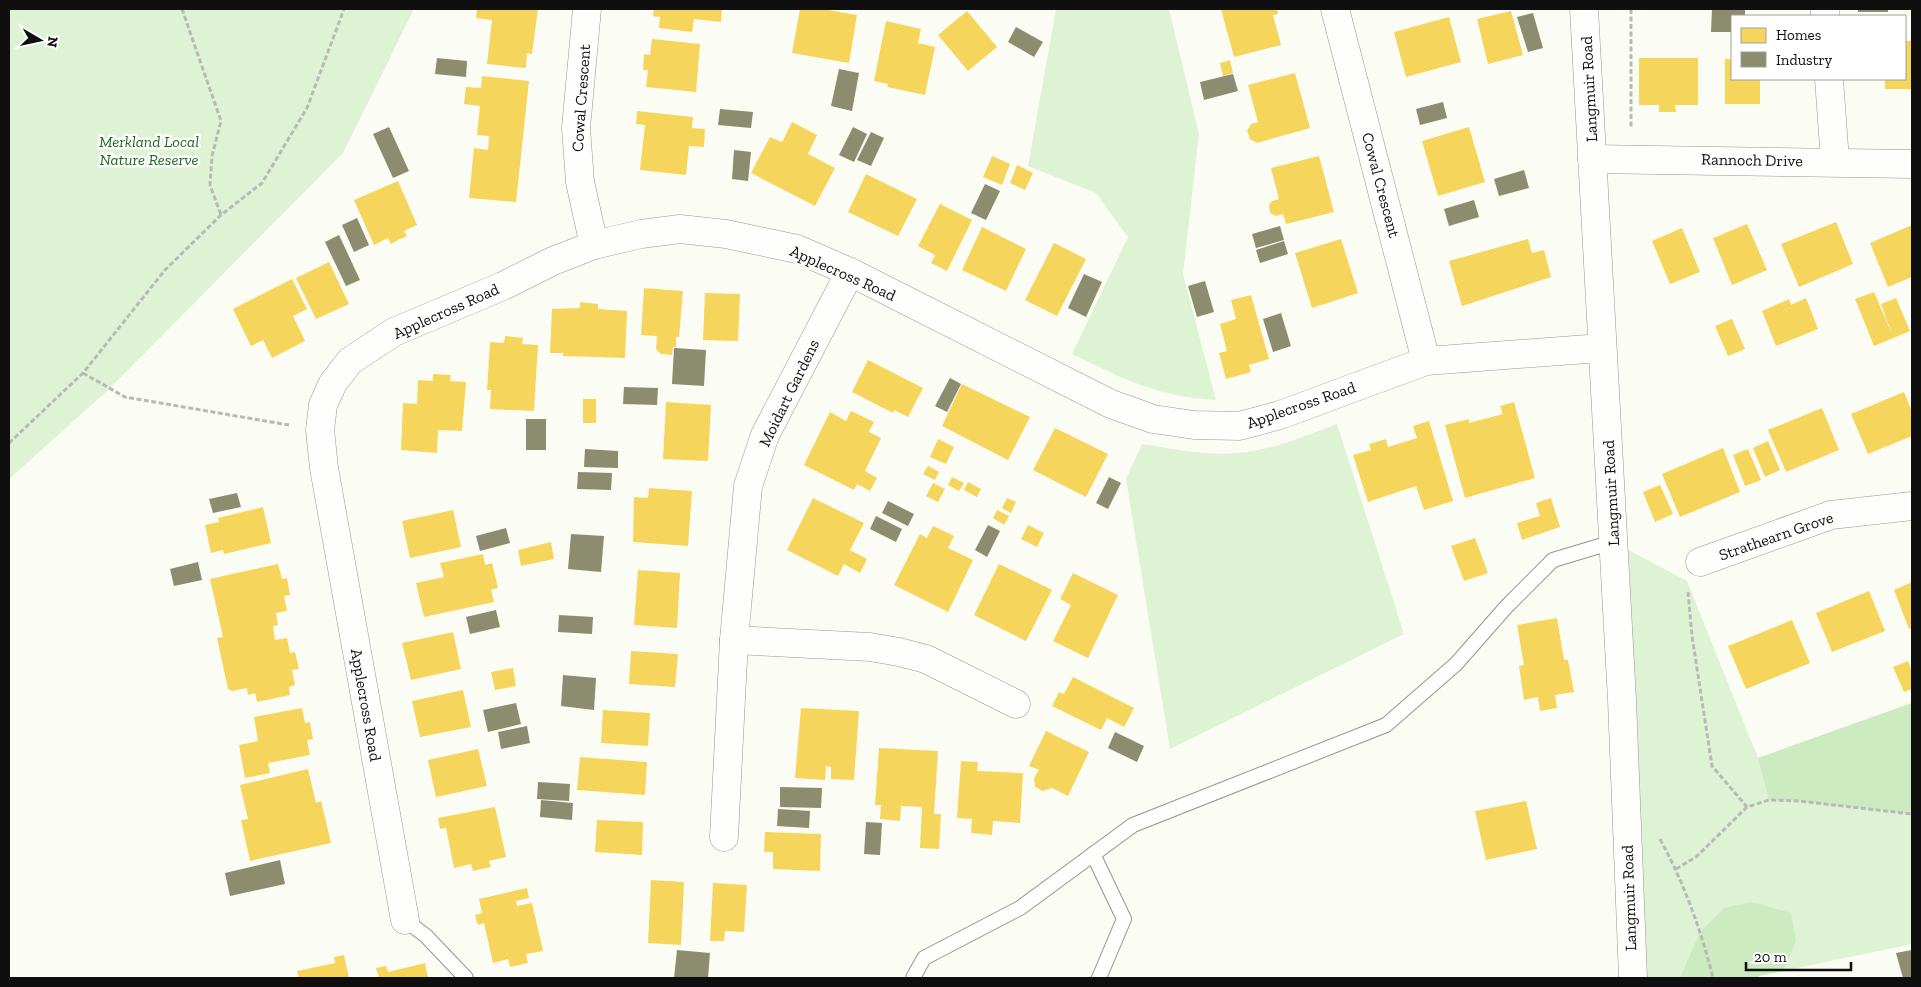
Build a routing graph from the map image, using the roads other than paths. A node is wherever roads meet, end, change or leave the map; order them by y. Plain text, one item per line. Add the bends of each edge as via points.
1 (587, 9) edge
2 (1335, 9) edge
3 (1584, 9) edge
4 (1830, 80) edge
5 (1592, 159) junction
6 (1835, 162) junction
7 (1912, 164) edge
8 (594, 245) junction
9 (850, 272) junction
10 (1602, 348) junction
11 (1426, 362) junction
12 (1912, 506) edge
13 (1613, 542) junction
14 (1700, 562) road end
15 (734, 640) junction
16 (1016, 704) dead end
17 (724, 837) dead end
18 (1093, 854) junction
19 (405, 920) joint
20 (466, 978) edge
21 (913, 978) edge
22 (1099, 978) edge
23 (1632, 978) edge

1 - 8 street, Cowal Crescent via 576,128 580,182
2 - 11 street, Cowal Crescent
3 - 5 street, Langmuir Road
4 - 6 street
5 - 6 street, Rannoch Drive
5 - 10 street, Langmuir Road
6 - 7 street, Rannoch Drive
8 - 9 street, Applecross Road via 680,229 726,234 797,249
8 - 19 street, Applecross Road via 394,332 350,361 333,382 323,405 320,430 324,468
9 - 11 street, Applecross Road via 1111,404 1153,419 1194,425 1239,426 1280,415
9 - 15 street, Moidart Gardens via 765,435 748,486
10 - 11 street, Applecross Road
10 - 13 street, Langmuir Road
12 - 14 street, Strathearn Grove via 1831,515
13 - 18 lane via 1553,560 1456,664 1386,725 1133,825
13 - 23 street, Langmuir Road
15 - 16 street via 899,652 926,659
15 - 17 street, Moidart Gardens
18 - 21 lane via 1020,908 924,958
18 - 22 lane via 1124,919
19 - 20 lane via 426,936

